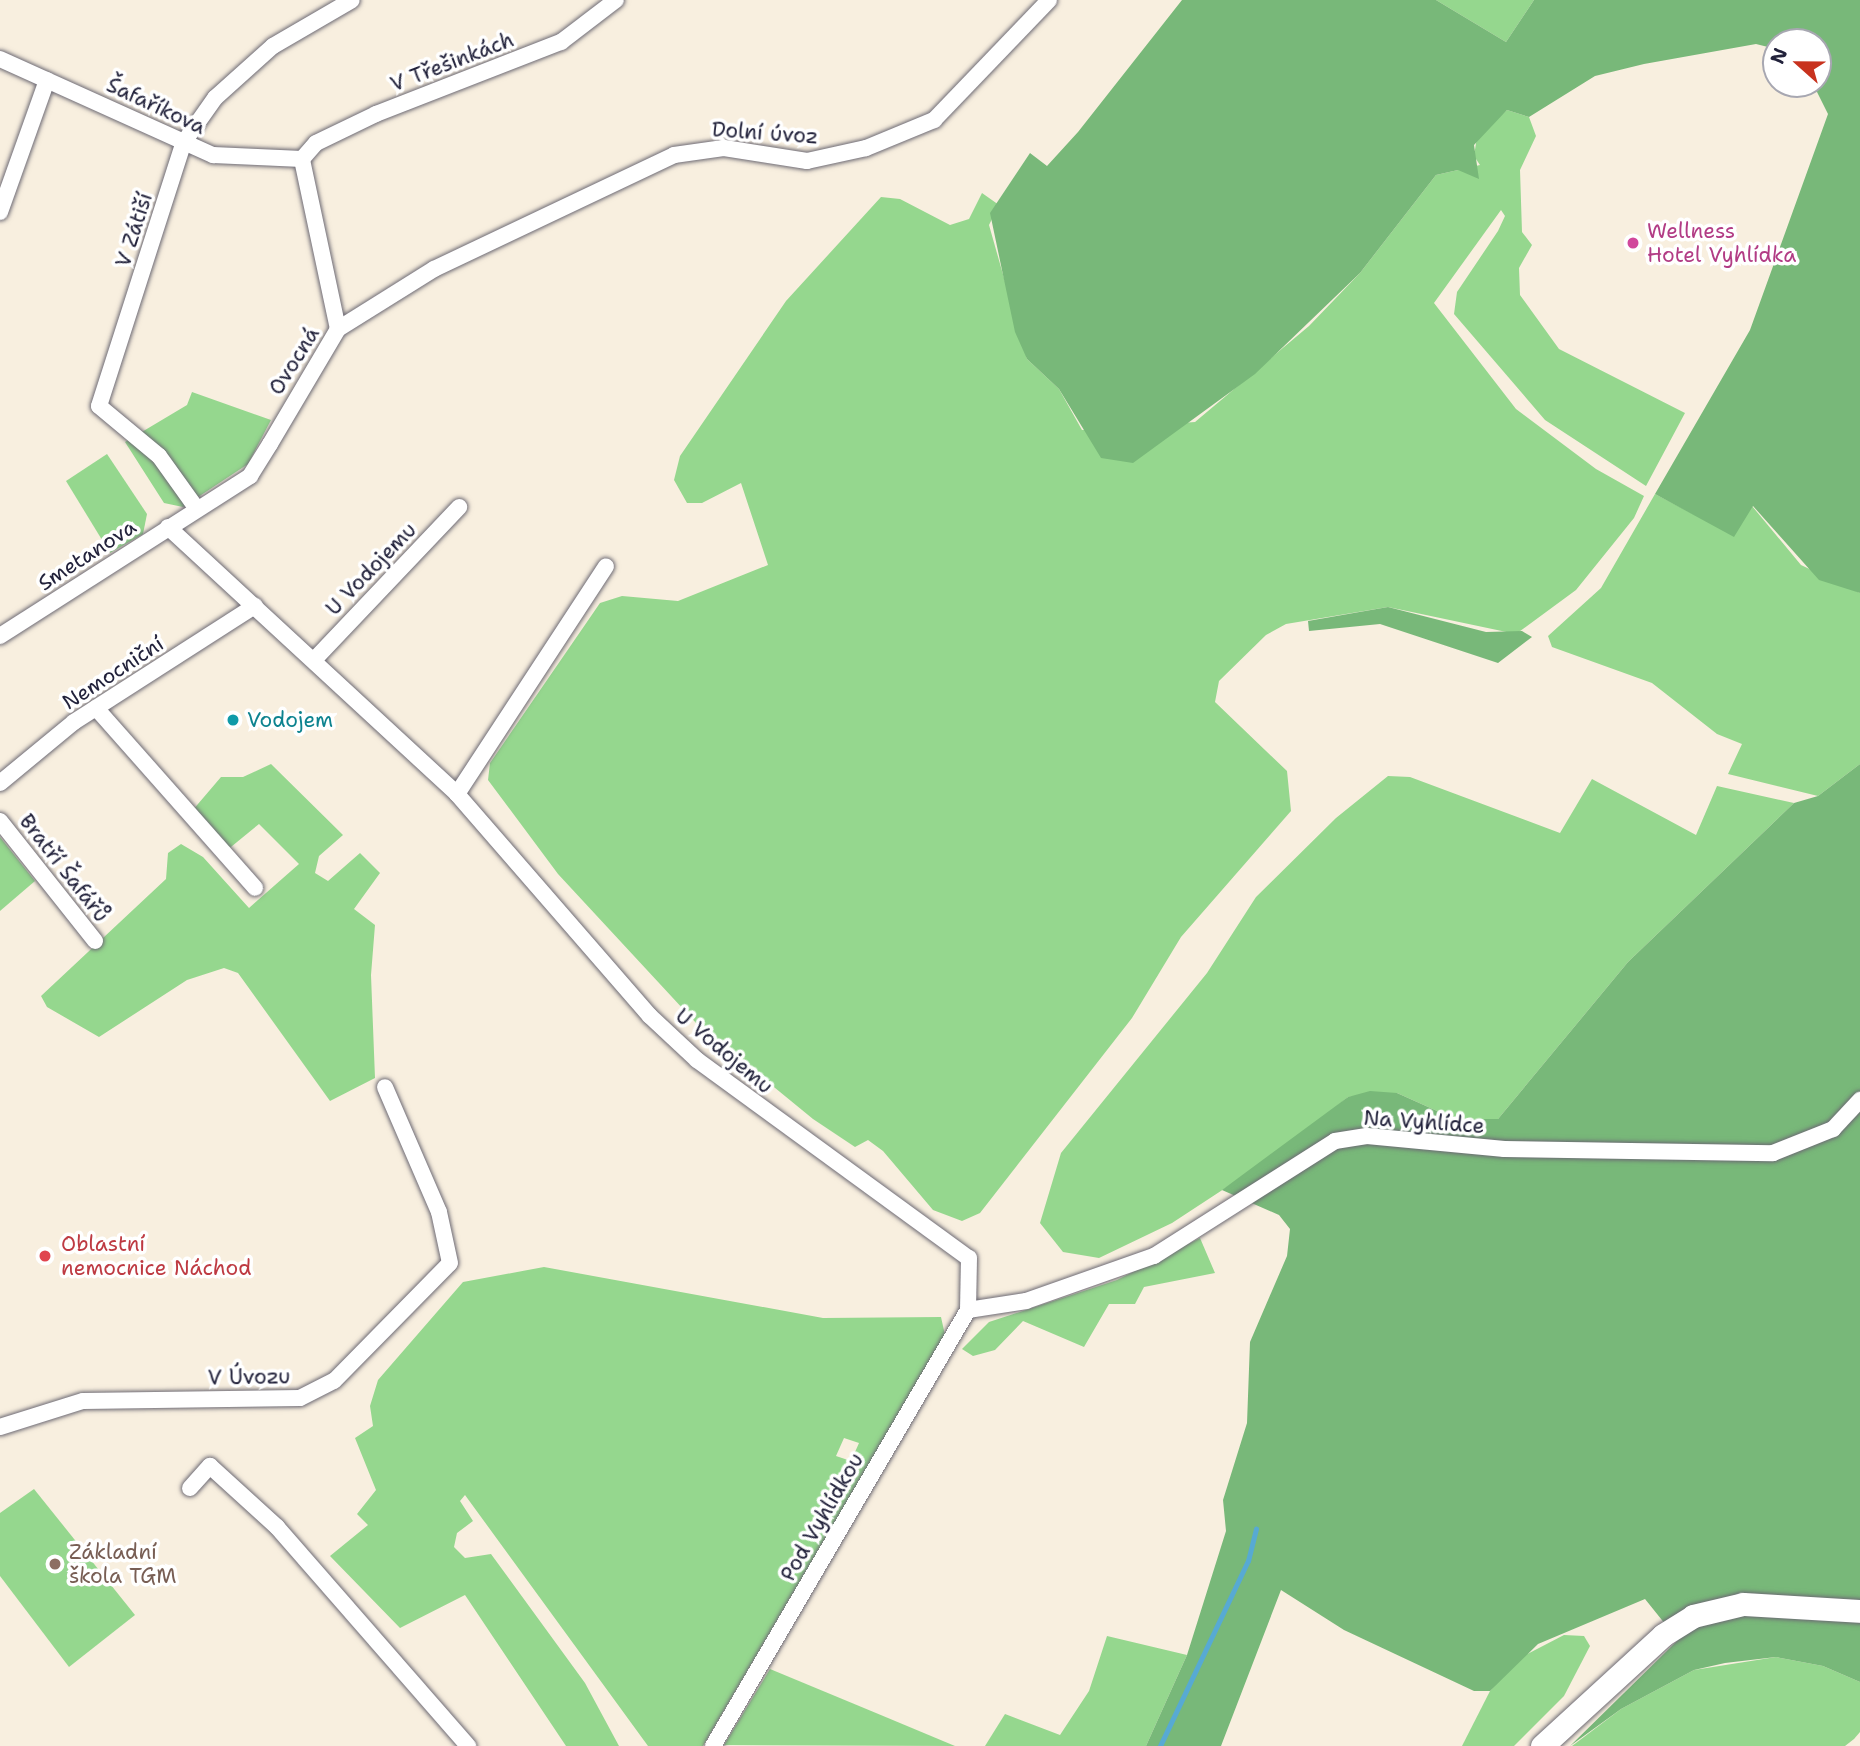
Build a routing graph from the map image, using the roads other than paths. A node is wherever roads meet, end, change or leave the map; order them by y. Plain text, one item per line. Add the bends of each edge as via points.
1 (352, 0) edge
2 (616, 0) edge
3 (1049, 0) edge
4 (0, 59) edge
5 (47, 80) junction
6 (184, 142) junction
7 (302, 159) junction
8 (0, 212) edge
9 (338, 329) junction
10 (459, 508) dead end
11 (197, 509) junction
12 (168, 527) junction
13 (606, 566) dead end
14 (255, 606) junction
15 (0, 636) edge
16 (314, 660) junction
17 (96, 708) junction
18 (0, 783) edge
19 (457, 793) junction
20 (0, 821) edge
21 (255, 888) dead end
22 (95, 941) dead end
23 (384, 1087) dead end
24 (1860, 1101) edge
25 (968, 1310) junction
26 (0, 1427) edge
27 (190, 1488) dead end
28 (1860, 1611) edge
29 (468, 1746) edge
30 (713, 1746) edge
31 (1542, 1746) edge

1 - 6 street, V Zátiší via 273,46 215,97
2 - 7 street, V Třešinkách via 561,41 376,114 316,143
3 - 9 street, Dolní úvoz via 934,120 866,148 807,161 724,148 674,155 434,269
4 - 5 street, Šafaříkova
5 - 6 street, Šafaříkova
5 - 8 street
6 - 7 street, Šafaříkova via 241,160
6 - 11 street, V Zátiší via 99,406 159,456
7 - 9 street, Ovocná
9 - 11 street, Ovocná via 250,476
10 - 16 street, U Vodojemu
11 - 12 street, Smetanova
12 - 14 street, U Vodojemu
12 - 15 street, Smetanova
13 - 19 street
14 - 16 street, U Vodojemu
14 - 17 street, Nemocniční
16 - 19 street, U Vodojemu
17 - 18 street, Nemocniční
17 - 21 street
19 - 25 street, U Vodojemu via 650,1016 697,1060 969,1258
20 - 22 street, Bratří Šafářů
23 - 26 street, V Úvozu via 439,1212 450,1263 334,1381 300,1398 83,1401
24 - 25 street, Na Vyhlídce via 1832,1129 1773,1153 1504,1149 1367,1136 1335,1141 1154,1256 1026,1301
25 - 30 street, Pod Vyhlídkou
27 - 29 street via 210,1466 277,1527
28 - 31 street via 1732,1606 1693,1616 1653,1644

